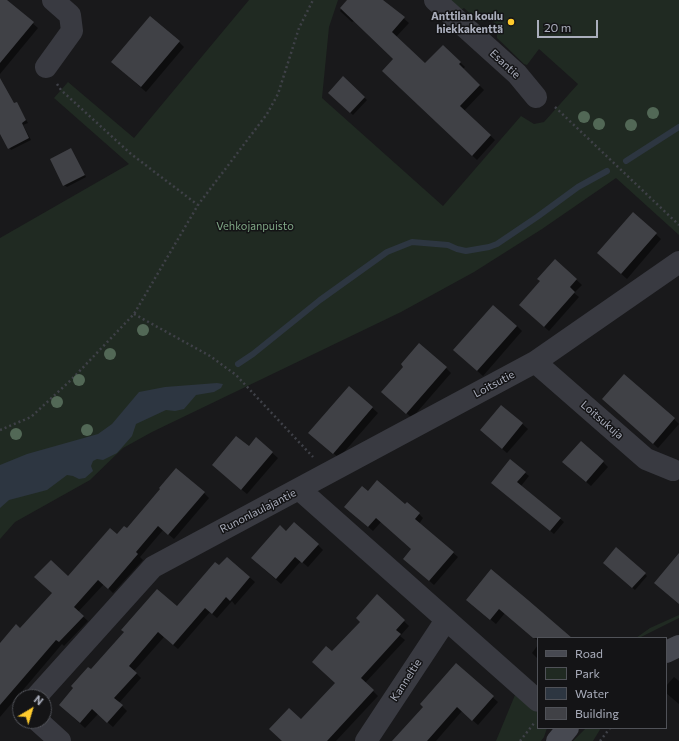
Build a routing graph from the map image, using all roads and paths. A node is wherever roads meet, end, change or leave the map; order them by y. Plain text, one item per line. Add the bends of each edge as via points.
1 (53, 0) edge
2 (313, 0) edge
3 (435, 0) edge
4 (46, 67) joint
5 (536, 97) joint
6 (198, 205) junction
7 (679, 225) edge
8 (679, 262) edge
9 (134, 314) junction
10 (535, 362) junction
11 (0, 430) edge
12 (673, 470) dead end
13 (328, 474) junction
14 (299, 489) junction
15 (446, 620) junction
16 (679, 646) edge
17 (667, 652) edge
18 (43, 689) edge
19 (537, 700) edge
20 (537, 720) edge
21 (47, 729) edge
22 (567, 729) edge
23 (609, 729) edge
24 (60, 741) edge
25 (366, 741) edge
26 (520, 741) edge
27 (557, 741) edge
28 (600, 741) edge

1 - 4 street via 70,15 72,31
2 - 6 path via 299,28 278,94 267,114
3 - 5 street, Esantie via 517,74
4 - 6 path via 66,95 131,154
5 - 7 path via 557,108
6 - 9 path
8 - 10 street, Loitsutie
9 - 11 path via 72,379 31,417
9 - 13 path via 210,356 236,375
10 - 12 street, Loitsukuja via 646,460
10 - 13 street, Loitsutie
13 - 14 street, Loitsutie
14 - 15 street, Runonlaulajantie
14 - 18 street, Runonlaulajantie via 153,567
15 - 19 street, Runonlaulajantie
15 - 25 street, Kanneltie
16 - 17 street
20 - 26 path
21 - 24 street
22 - 27 street
23 - 28 path

